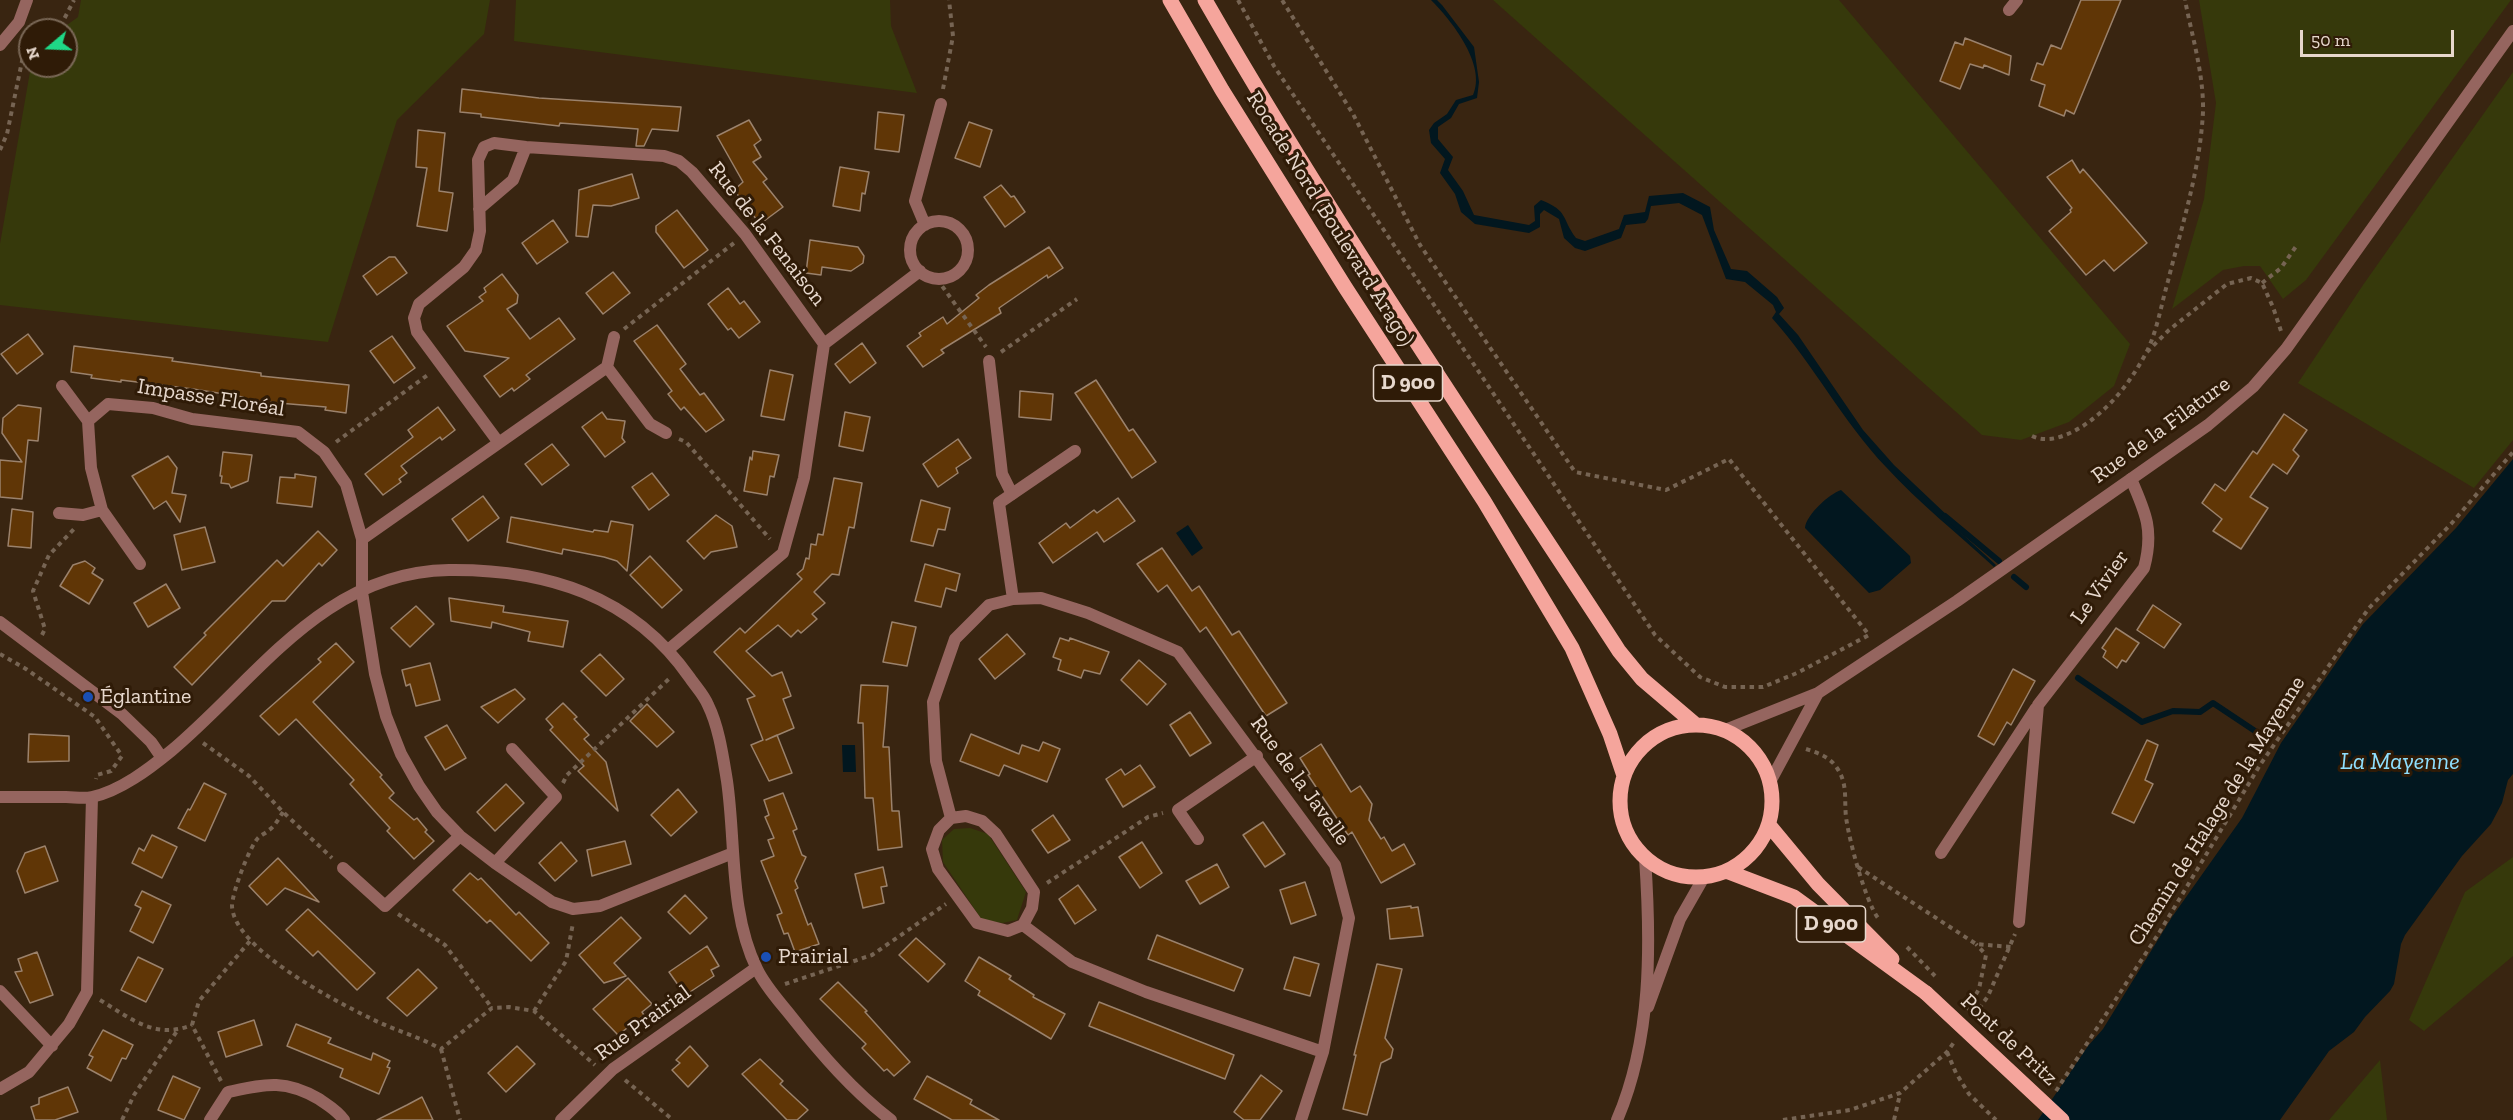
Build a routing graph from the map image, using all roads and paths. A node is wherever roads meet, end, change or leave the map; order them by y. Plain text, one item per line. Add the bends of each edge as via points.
1 (27, 0) edge
2 (74, 0) edge
3 (949, 0) edge
4 (1170, 0) edge
5 (1205, 0) edge
6 (1238, 0) edge
7 (1282, 0) edge
8 (2185, 0) edge
9 (2513, 31) edge
10 (0, 45) edge
11 (941, 104) joint
12 (526, 147) junction
13 (0, 150) edge
14 (479, 209) junction
15 (925, 225) junction
16 (744, 234) junction
17 (2297, 245) dead end
18 (920, 271) junction
19 (937, 279) junction
20 (2262, 283) junction
21 (1077, 299) dead end
22 (614, 336) joint
23 (824, 344) junction
24 (2286, 349) junction
25 (2147, 352) junction
26 (989, 361) junction
27 (442, 364) junction
28 (607, 367) junction
29 (62, 386) dead end
30 (88, 421) junction
31 (666, 433) joint
32 (2032, 436) dead end
33 (500, 442) junction
34 (1075, 451) dead end
35 (324, 452) junction
36 (2513, 452) edge
37 (2131, 479) junction
38 (1012, 494) junction
39 (102, 510) junction
40 (59, 513) dead end
41 (83, 515) junction
42 (362, 539) junction
43 (783, 553) junction
44 (140, 564) dead end
45 (362, 592) junction
46 (1013, 599) junction
47 (0, 622) edge
48 (36, 650) junction
49 (668, 650) junction
50 (0, 654) edge
51 (682, 667) junction
52 (26, 669) junction
53 (1818, 693) junction
54 (2038, 705) junction
55 (1696, 725) junction
56 (1725, 730) junction
57 (190, 734) junction
58 (512, 749) dead end
59 (1806, 749) dead end
60 (1257, 756) junction
61 (162, 758) junction
62 (1624, 776) junction
63 (1770, 782) junction
64 (0, 797) edge
65 (92, 797) junction
66 (556, 797) junction
67 (1178, 810) junction
68 (283, 812) junction
69 (951, 818) junction
70 (1768, 825) junction
71 (460, 836) junction
72 (1198, 839) dead end
73 (734, 853) junction
74 (1941, 853) dead end
75 (1645, 858) junction
76 (495, 863) junction
77 (1858, 866) junction
78 (343, 868) joint
79 (1726, 872) junction
80 (1704, 877) junction
81 (1034, 892) junction
82 (957, 896) junction
83 (386, 906) junction
84 (573, 909) junction
85 (2019, 922) dead end
86 (1884, 924) dead end
87 (1023, 925) junction
88 (1900, 940) dead end
89 (250, 941) junction
90 (1976, 944) junction
91 (2011, 947) dead end
92 (756, 968) junction
93 (1942, 982) dead end
94 (770, 989) junction
95 (0, 991) edge
96 (87, 992) junction
97 (1926, 993) junction
98 (492, 1008) junction
99 (534, 1011) junction
100 (1966, 1012) dead end
101 (1643, 1019) junction
102 (192, 1025) junction
103 (177, 1031) junction
104 (1956, 1032) dead end
105 (52, 1046) junction
106 (441, 1049) junction
107 (1323, 1052) junction
108 (613, 1069) junction
109 (0, 1089) edge
110 (228, 1092) junction
111 (2050, 1101) dead end
112 (122, 1120) edge
113 (210, 1120) edge
114 (344, 1120) edge
115 (460, 1120) edge
116 (561, 1120) edge
117 (673, 1120) edge
118 (891, 1120) edge
119 (1301, 1120) edge
120 (1617, 1120) edge
121 (1783, 1120) edge
122 (1894, 1120) edge
123 (1996, 1120) edge
124 (2062, 1120) edge

1 - 10 street via 18,22
2 - 13 path via 61,25 29,28 7,134
3 - 11 path via 953,36
4 - 62 main road, Rocade Nord (Boulevard Arago) / D 900 via 1222,90 1484,501 1572,648
5 - 55 main road, Rocade Nord (Boulevard Arago) / D 900 via 1363,256 1619,651 1642,679
6 - 7 path via 1274,66 1655,634 1700,677 1725,687 1763,687 1869,635 1729,459 1666,490 1575,472 1420,245 1353,114
8 - 25 path via 2203,110 2199,162
9 - 24 street, Rue de la Filature
11 - 15 street via 915,201
12 - 14 street via 513,180
12 - 14 street, Rue de la Fenaison via 494,143 484,147 478,160
12 - 16 street, Rue de la Fenaison via 679,160
14 - 27 street, Rue de la Fenaison via 476,250 464,267 419,304 414,318 417,332
15 - 18 street via 910,247
15 - 19 street via 934,221 953,224 961,230 968,248 963,267 947,278
16 - 22 path
16 - 23 street, Rue de la Fenaison
17 - 20 path via 2281,268
18 - 19 street
18 - 23 street
19 - 26 path via 986,347
20 - 24 path
20 - 25 path via 2251,278 2227,284
21 - 26 path
22 - 28 street
23 - 43 street via 804,477
24 - 37 street, Rue de la Filature via 2253,387 2226,410
25 - 32 path via 2123,393 2096,417 2071,434 2051,439
26 - 38 street via 1002,474
27 - 33 street, Rue de la Fenaison
27 - 35 path
28 - 31 street via 650,424
28 - 33 street
29 - 30 street
30 - 35 street, Impasse Floréal via 108,404 153,408 192,419 298,432
30 - 39 street via 91,468
31 - 43 path via 686,442
33 - 42 street
34 - 38 street
35 - 42 street, Impasse Floréal via 346,484
36 - 111 path, Chemin de Halage de la Mayenne via 2451,524 2369,608 2260,765 2159,933
37 - 53 street, Rue de la Filature via 1957,602
37 - 54 street, Le Vivier via 2146,513 2149,549 2144,568
38 - 46 street via 999,503
39 - 41 street
39 - 44 street
40 - 41 street
41 - 48 path via 49,555 33,591 45,629
42 - 45 street, Impasse Floréal
43 - 49 street
45 - 49 street via 401,577 438,571 509,572 556,581 598,597 630,617
45 - 57 street via 338,601 297,631
45 - 71 street, Impasse Floréal via 375,674 401,754 437,812
46 - 60 street, Rue de la Javelle via 1041,598 1088,613 1178,652
46 - 69 street, Rue de la Javelle via 989,605 955,639 933,702 936,761
47 - 48 street
48 - 52 path
48 - 61 street via 122,714
49 - 51 street
50 - 52 path
51 - 66 path via 567,775
51 - 73 street via 709,705 727,782
52 - 65 path via 95,717 122,756 111,771 97,775
53 - 56 street, Rue de la Filature
53 - 63 street, Rue de la Filature
54 - 74 street, Le Vivier
54 - 85 street
55 - 56 main road
55 - 62 main road via 1673,728 1652,739 1635,755
56 - 63 main road via 1745,743 1760,760
57 - 61 street
57 - 68 path via 249,776
58 - 66 street
59 - 77 path via 1823,755 1837,767 1846,789 1846,814
60 - 67 street
60 - 107 street, Rue de la Javelle via 1335,865 1349,918
61 - 65 street via 134,779
62 - 75 main road via 1622,820 1630,840
63 - 70 main road via 1772,804
64 - 65 street
65 - 96 street
66 - 76 street
67 - 72 street
67 - 81 path via 1148,817
68 - 78 path
68 - 89 path via 271,829 258,838 244,864 232,907 241,932
69 - 81 street via 966,816 982,821 996,834
69 - 82 street via 939,830 932,849 938,869
70 - 79 main road via 1759,844
70 - 97 main road, Pont de Pritz / D 900 via 1818,884
71 - 76 street, Impasse Floréal
71 - 83 street
73 - 84 street via 600,906
73 - 92 street via 741,920
75 - 80 main road via 1682,877
75 - 101 street via 1649,918
76 - 84 street, Impasse Floréal via 552,902
77 - 86 path via 1876,915
77 - 90 path
78 - 83 street
79 - 80 main road
79 - 97 main road, Pont de Pritz / D 900 via 1794,897
80 - 101 street via 1680,919
81 - 87 street via 1032,908
82 - 87 street via 977,923 1008,931
82 - 94 path via 872,955
83 - 98 path via 445,945
84 - 99 path via 566,961
87 - 107 street via 1072,962 1146,992
88 - 93 path
89 - 102 path via 199,1001
89 - 106 path via 318,991
90 - 91 path
90 - 100 path via 1986,955 1979,989
92 - 94 street
92 - 108 street, Rue Prairial
94 - 118 street via 862,1098
95 - 105 street
96 - 103 path via 143,1027
96 - 105 street
97 - 124 main road, Pont de Pritz / D 900, bridge
98 - 99 path
98 - 106 path
99 - 108 path via 592,1064
101 - 120 street
102 - 103 path
102 - 110 path
103 - 112 path
104 - 123 path via 1947,1052 1956,1073 1969,1094
105 - 109 street via 29,1071
106 - 115 path
107 - 119 street, Rue de la Javelle
108 - 116 street, Rue Prairial
108 - 117 path
110 - 113 street
110 - 114 street via 265,1084 299,1088 338,1111
121 - 122 path via 1850,1110 1900,1093

